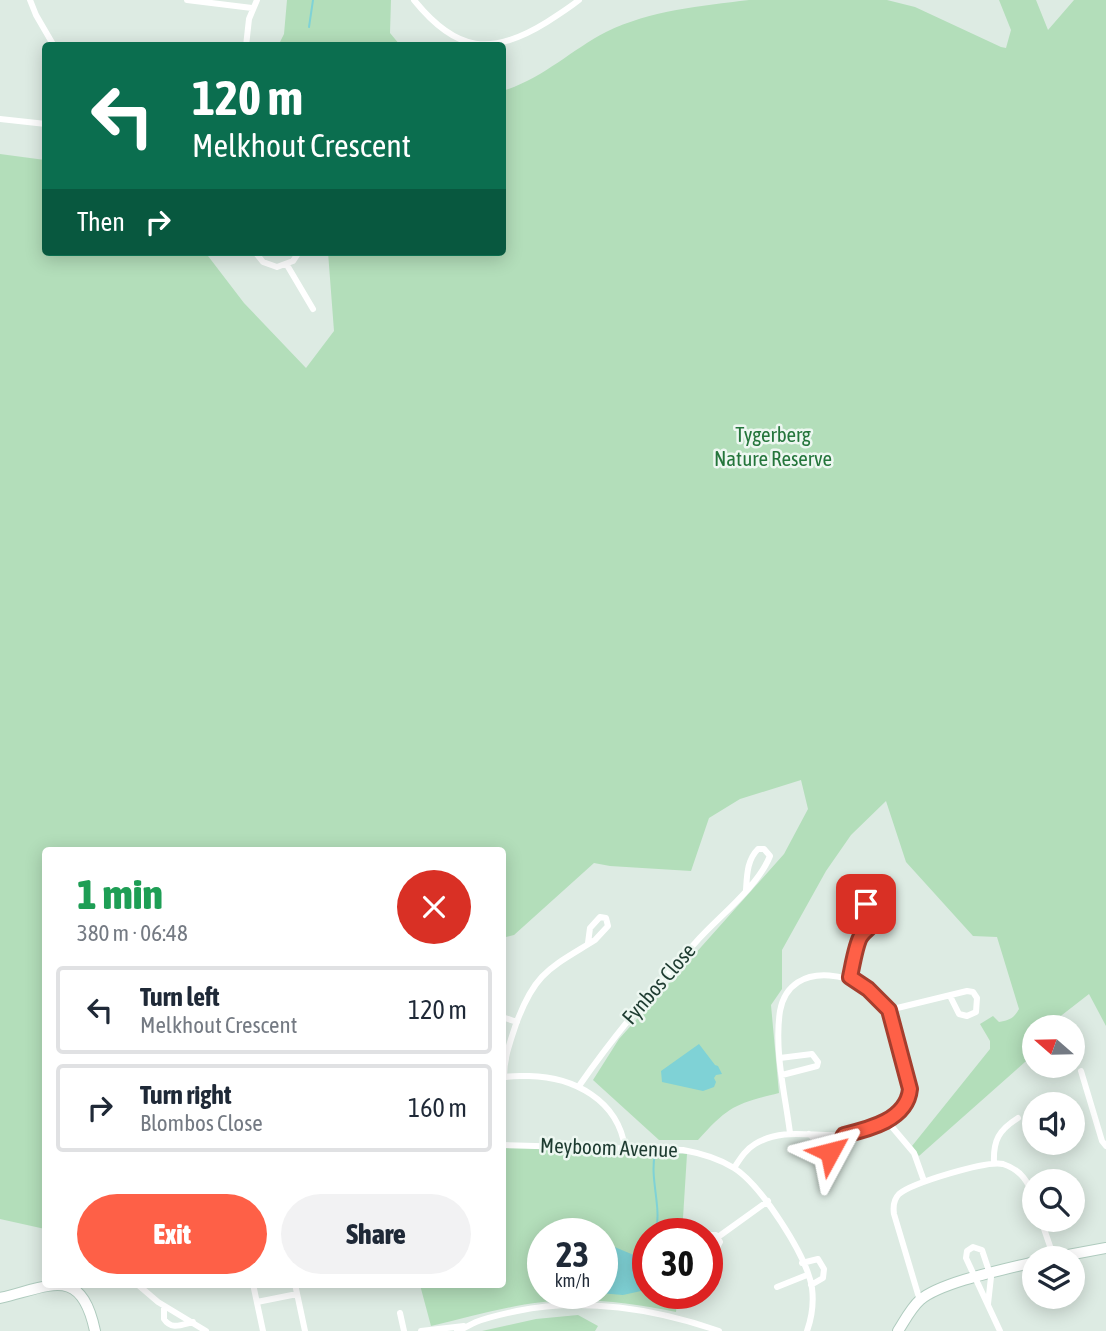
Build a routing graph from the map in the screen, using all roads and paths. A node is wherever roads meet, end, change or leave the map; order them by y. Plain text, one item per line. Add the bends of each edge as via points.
1 (30, 0) edge
2 (187, 0) edge
3 (257, 0) edge
4 (414, 0) edge
5 (579, 0) edge
6 (253, 8) junction
7 (52, 42) edge
8 (246, 42) edge
9 (467, 42) edge
10 (502, 42) edge
11 (0, 119) edge
12 (42, 124) edge
13 (258, 256) edge
14 (296, 256) edge
15 (287, 265) junction
16 (313, 309) dead end
17 (746, 890) junction
18 (861, 936) junction
19 (589, 943) dead end
20 (850, 977) junction
21 (950, 996) junction
22 (889, 1010) junction
23 (506, 1018) edge
24 (517, 1022) junction
25 (506, 1057) edge
26 (780, 1058) junction
27 (782, 1075) junction
28 (506, 1078) edge
29 (1083, 1078) edge
30 (579, 1086) junction
31 (1018, 1118) dead end
32 (887, 1121) junction
33 (790, 1133) junction
34 (808, 1133) junction
35 (844, 1135) junction
36 (506, 1145) edge
37 (1106, 1146) edge
38 (625, 1147) junction
39 (994, 1163) junction
40 (734, 1168) junction
41 (1022, 1175) edge
42 (924, 1181) junction
43 (768, 1201) junction
44 (723, 1233) edge
45 (1106, 1248) edge
46 (1085, 1252) edge
47 (802, 1263) junction
48 (1022, 1265) edge
49 (990, 1272) junction
50 (807, 1275) junction
51 (974, 1278) junction
52 (811, 1285) junction
53 (777, 1287) dead end
54 (42, 1288) edge
55 (76, 1288) edge
56 (142, 1288) edge
57 (254, 1288) edge
58 (296, 1288) edge
59 (297, 1294) junction
60 (1, 1296) edge
61 (919, 1301) junction
62 (257, 1302) junction
63 (988, 1304) junction
64 (164, 1306) junction
65 (400, 1313) dead end
66 (193, 1322) junction
67 (466, 1326) junction
68 (436, 1330) edge
69 (95, 1331) edge
70 (206, 1331) edge
71 (263, 1331) edge
72 (305, 1331) edge
73 (404, 1331) edge
74 (421, 1331) edge
75 (457, 1331) edge
76 (719, 1331) edge
77 (807, 1331) edge
78 (898, 1331) edge
79 (1000, 1331) edge

1 - 7 street
2 - 6 street
3 - 6 street
4 - 9 street via 444,31
5 - 10 street via 523,36
6 - 8 street
11 - 12 street
13 - 15 street via 269,266
14 - 15 street
15 - 16 street
17 - 17 street, Fynbos Close via 769,860 764,849 752,856
17 - 30 street, Fynbos Close via 622,1025
18 - 18 street via 852,924 854,911 861,904 871,908 874,916 870,930
18 - 20 street
19 - 24 street via 536,982
20 - 22 street
20 - 26 street via 815,975 787,995 780,1013
21 - 21 street via 973,992 976,1012 959,1014
21 - 22 street
22 - 32 street via 910,1089 906,1103
23 - 24 street
24 - 25 street
26 - 27 street
26 - 27 street via 812,1054 818,1062 811,1069
27 - 33 street
28 - 30 street via 551,1077
29 - 37 street
30 - 38 street via 618,1122
31 - 39 street via 995,1140
32 - 35 street
32 - 42 street via 914,1153
33 - 34 street
33 - 40 street via 752,1146
34 - 35 street
34 - 35 street via 830,1152
36 - 38 street, Meyboom Avenue
38 - 40 street, Meyboom Avenue via 693,1152
39 - 41 street
39 - 42 street
40 - 43 street, Meyboom Avenue
42 - 61 street via 899,1195 893,1207
43 - 44 street
43 - 47 street, Meyboom Avenue
45 - 46 street
47 - 50 street, Meyboom Avenue
47 - 52 street via 818,1259 824,1269 823,1278
48 - 49 street
49 - 51 street
49 - 51 street via 982,1250 973,1247 966,1255
49 - 63 street
50 - 52 street, Meyboom Avenue
50 - 53 street
51 - 61 street
51 - 63 street
52 - 77 street, Meyboom Avenue via 813,1305
54 - 60 street
55 - 69 street via 87,1302
56 - 64 street
57 - 62 street
58 - 59 street
59 - 62 street
59 - 72 street
61 - 78 street
62 - 71 street
63 - 79 street
64 - 66 street
64 - 66 street via 169,1325
65 - 73 street
66 - 70 street
67 - 68 street
67 - 75 street
67 - 76 street via 528,1308 570,1305 652,1312
68 - 74 street

